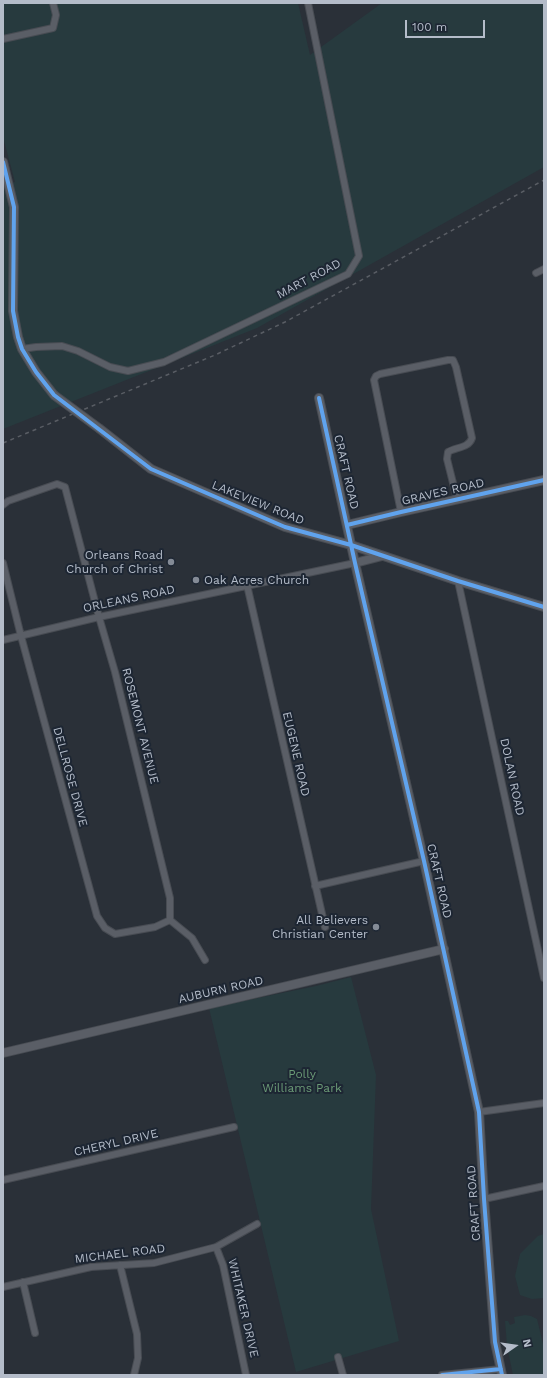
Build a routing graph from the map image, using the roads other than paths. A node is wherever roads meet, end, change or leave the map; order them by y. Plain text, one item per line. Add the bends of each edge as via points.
1 (53, 3) edge
2 (308, 3) edge
3 (3, 39) edge
4 (3, 162) edge
5 (544, 269) edge
6 (536, 273) dead end
7 (22, 349) junction
8 (319, 398) dead end
9 (544, 480) edge
10 (457, 499) junction
11 (3, 505) edge
12 (401, 512) junction
13 (347, 525) junction
14 (351, 545) junction
15 (383, 556) junction
16 (3, 563) edge
17 (355, 563) junction
18 (458, 581) junction
19 (247, 585) junction
20 (544, 606) edge
21 (99, 617) junction
22 (21, 636) junction
23 (3, 640) edge
24 (424, 861) junction
25 (315, 886) junction
26 (170, 920) junction
27 (325, 927) dead end
28 (444, 949) junction
29 (205, 960) dead end
30 (544, 978) edge
31 (3, 1053) edge
32 (544, 1103) edge
33 (479, 1112) junction
34 (234, 1127) dead end
35 (3, 1180) edge
36 (544, 1186) edge
37 (484, 1199) junction
38 (257, 1224) dead end
39 (216, 1247) junction
40 (120, 1265) junction
41 (23, 1282) junction
42 (3, 1286) edge
43 (35, 1333) dead end
44 (338, 1357) dead end
45 (502, 1372) edge
46 (134, 1375) edge
47 (246, 1375) edge
48 (343, 1375) edge
49 (442, 1375) edge

1 - 3 street via 56,15 53,28
2 - 7 street, MART ROAD via 359,256 348,274 164,362 128,371 110,367 62,346
4 - 7 street, LAKEVIEW ROAD via 14,207 14,311
5 - 6 street
7 - 14 street, LAKEVIEW ROAD, bridge via 54,395 151,469 285,527
8 - 13 street, CRAFT ROAD
9 - 10 street, GRAVES ROAD
10 - 12 street, GRAVES ROAD
10 - 12 street via 447,460 448,452 468,445 472,438 456,367 453,360 448,360 380,374 374,380
11 - 21 street, ROSEMONT AVENUE via 57,484 65,487
12 - 13 street, GRAVES ROAD
13 - 14 street, CRAFT ROAD
14 - 15 street, LAKEVIEW ROAD
14 - 17 street, CRAFT ROAD
15 - 17 street
15 - 18 street, LAKEVIEW ROAD
16 - 22 street, DELLROSE DRIVE
17 - 19 street, ORLEANS ROAD
17 - 24 street, CRAFT ROAD
18 - 20 street, LAKEVIEW ROAD
18 - 30 street, DOLAN ROAD
19 - 21 street, ORLEANS ROAD
19 - 25 street, EUGENE ROAD
21 - 22 street, ORLEANS ROAD
21 - 26 street, ROSEMONT AVENUE via 115,672 170,898
22 - 23 street, ORLEANS ROAD
22 - 26 street, DELLROSE DRIVE via 97,916 105,928 115,934 155,927
24 - 25 street
24 - 28 street, CRAFT ROAD
25 - 27 street, EUGENE ROAD
26 - 29 street via 192,938
28 - 31 street, AUBURN ROAD
28 - 33 street, CRAFT ROAD
32 - 33 street
33 - 37 street, CRAFT ROAD
34 - 35 street, CHERYL DRIVE
36 - 37 street
37 - 45 street, CRAFT ROAD via 495,1342
38 - 39 street, MICHAEL ROAD
39 - 40 street, MICHAEL ROAD via 154,1263
39 - 47 street, WHITAKER DRIVE via 223,1265
40 - 41 street, MICHAEL ROAD via 91,1267
40 - 46 street via 136,1334 138,1358
41 - 42 street, MICHAEL ROAD
41 - 43 street
44 - 48 street
45 - 49 street

